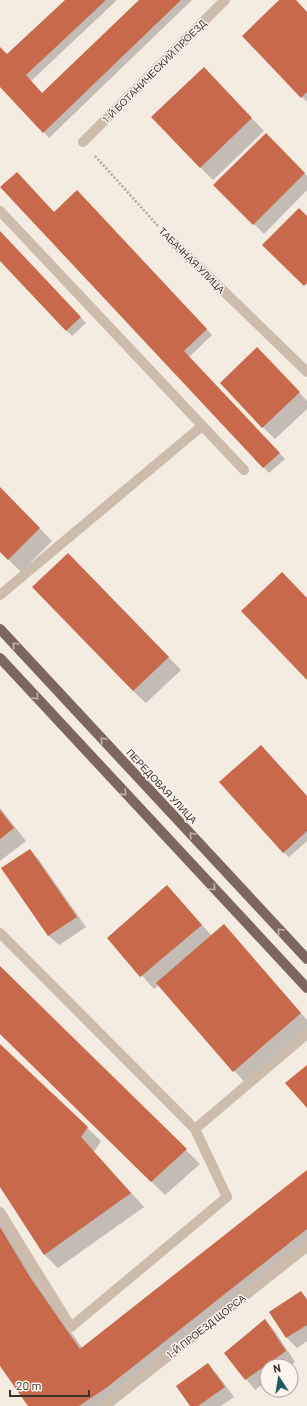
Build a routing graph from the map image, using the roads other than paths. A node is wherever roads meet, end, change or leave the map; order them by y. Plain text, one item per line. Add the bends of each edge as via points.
1 (225, 0) edge
2 (83, 142) road end
3 (0, 211) edge
4 (170, 240) road end
5 (306, 370) edge
6 (202, 426) junction
7 (244, 470) dead end
8 (0, 595) edge
9 (0, 629) edge
10 (0, 658) edge
11 (0, 933) edge
12 (307, 959) edge
13 (307, 988) edge
14 (307, 1034) edge
15 (194, 1130) junction
16 (0, 1212) edge
17 (307, 1246) edge
18 (104, 1406) edge

1 - 2 street, 1-Й БОТАНИЧЕСКИЙ ПРОЕЗД
3 - 6 street
4 - 5 street, ТАБАЧНАЯ УЛИЦА
6 - 7 street
6 - 8 street
12 -> 9 main road, ПЕРЕДОВАЯ УЛИЦА
10 -> 13 main road
11 - 15 street
14 - 15 street
15 - 16 street via 227,1197 71,1327
17 - 18 street, 1-Й ПРОЕЗД ЩОРСА

